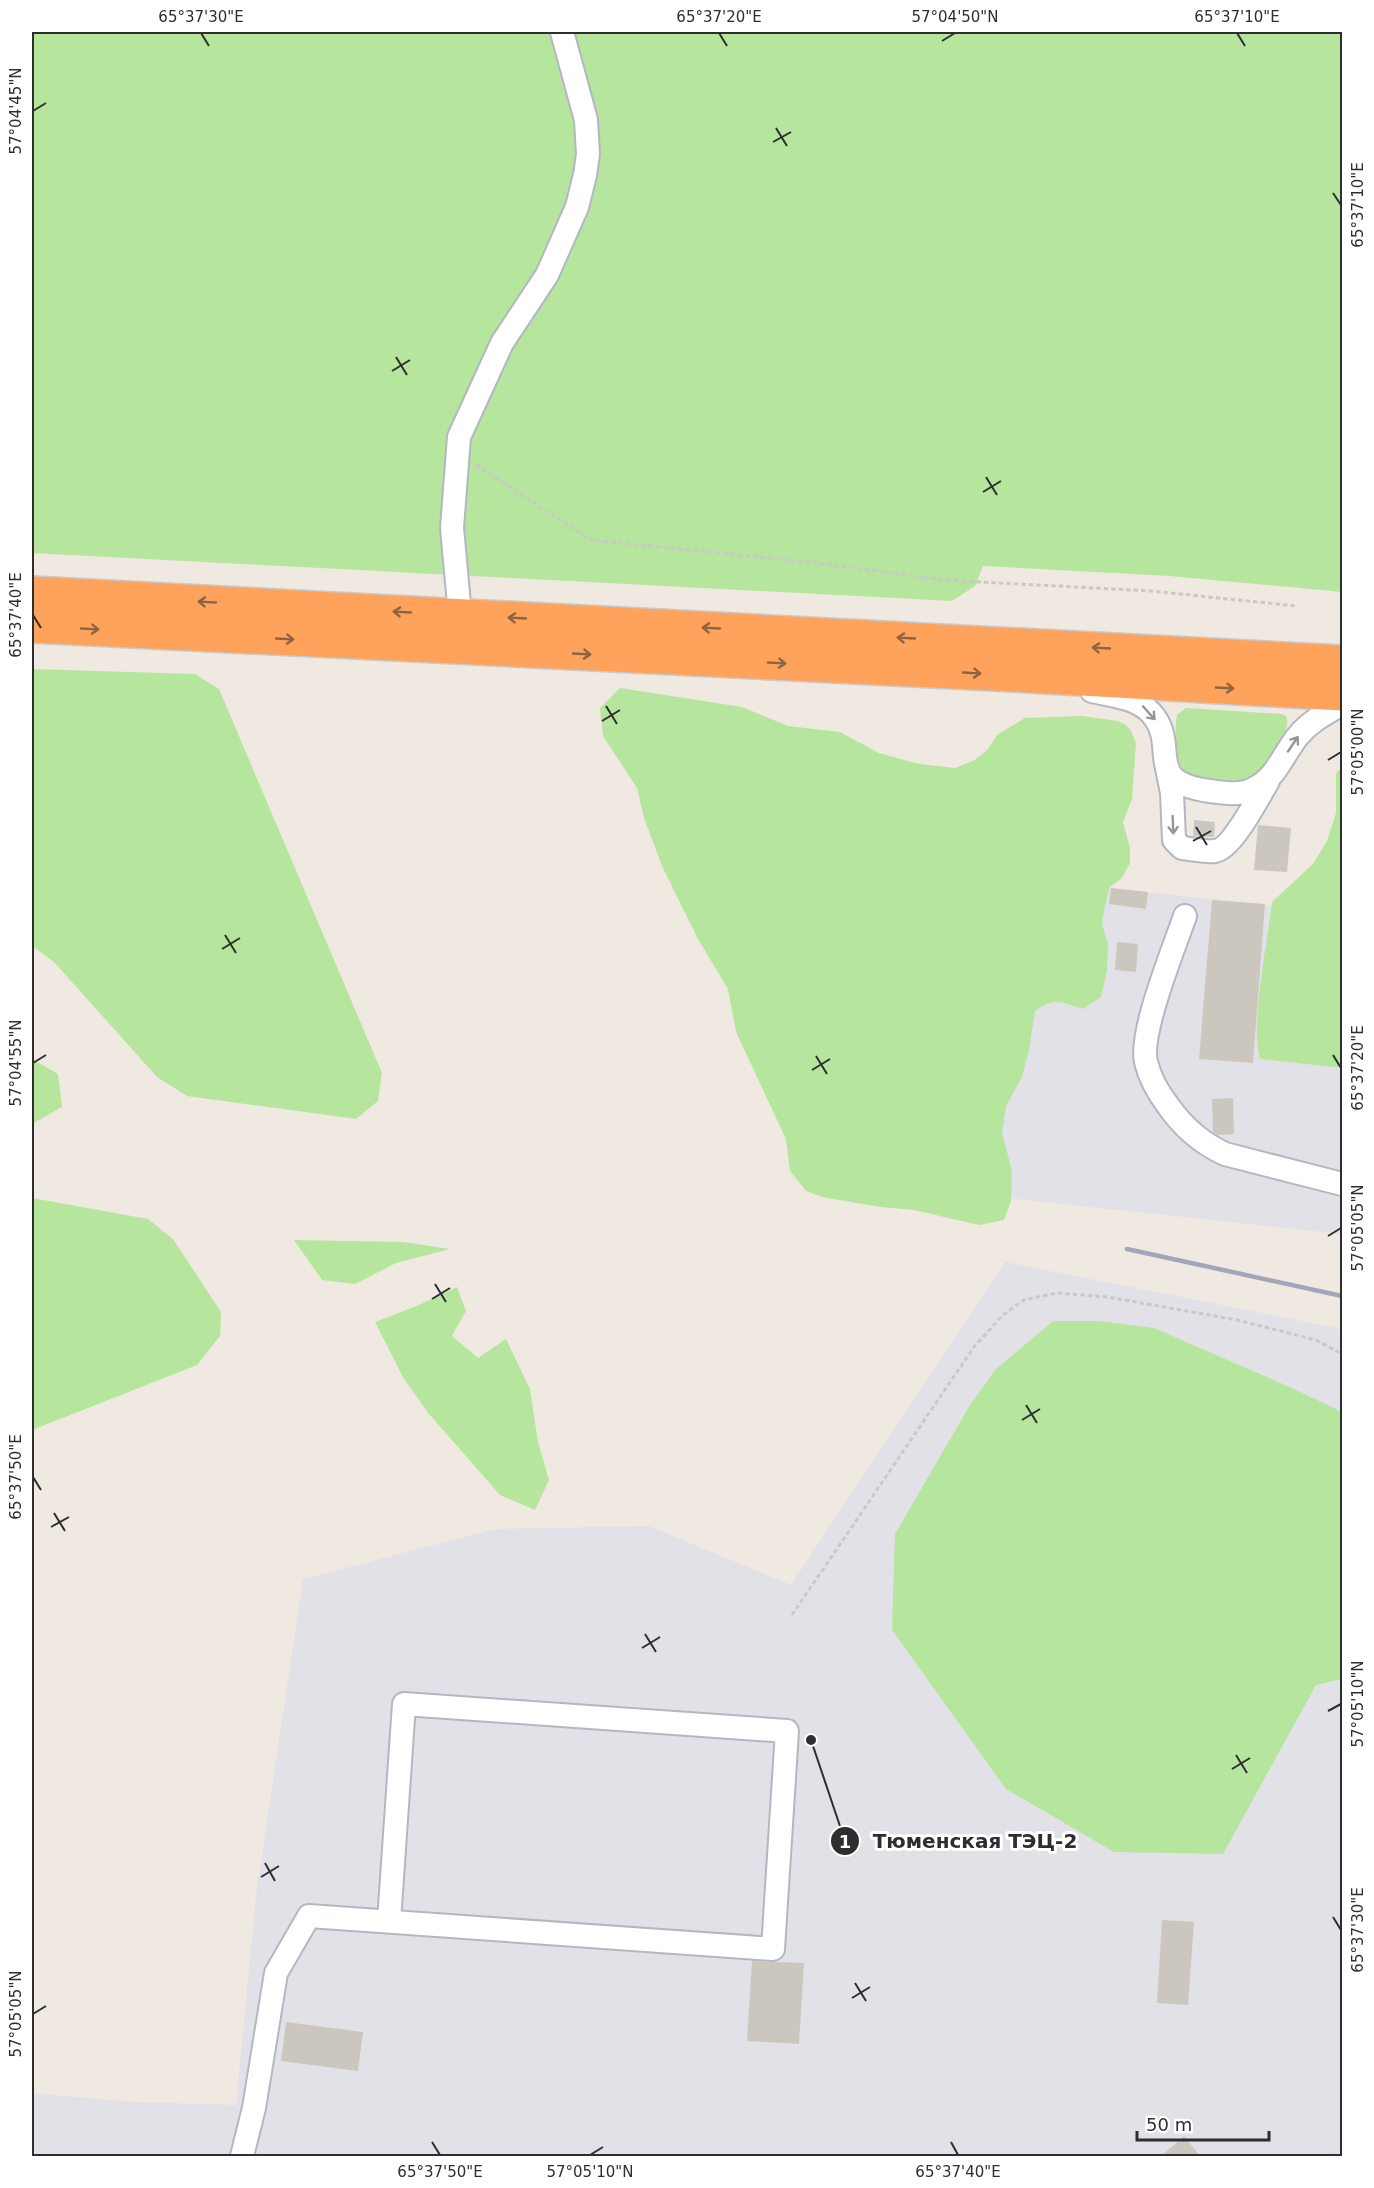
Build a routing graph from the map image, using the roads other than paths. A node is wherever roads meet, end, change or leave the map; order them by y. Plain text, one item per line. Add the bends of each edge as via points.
1 (562, 32) edge
2 (32, 593) edge
3 (460, 615) junction
4 (32, 626) edge
5 (1342, 662) edge
6 (1014, 675) junction
7 (1342, 694) edge
8 (1342, 704) edge
9 (1166, 767) junction
10 (1271, 777) junction
11 (1185, 916) dead end
12 (1342, 1184) edge
13 (389, 1921) junction
14 (242, 2157) edge

1 - 3 lane via 586,120 585,175 577,207 547,275 502,344 459,437 452,528
3 -> 2 highway
5 -> 3 highway
4 -> 6 highway
6 -> 7 highway
6 -> 9 lane via 1141,705 1152,714 1160,730
10 -> 8 lane via 1304,729
9 - 10 lane via 1187,787 1230,793 1253,790
9 -> 10 lane via 1172,793 1174,840 1182,848 1221,849
11 - 12 lane via 1147,1031 1146,1061 1157,1092 1179,1121 1209,1147
13 - 13 lane via 773,1948 787,1731 404,1704
13 - 14 lane via 309,1916 276,1973

